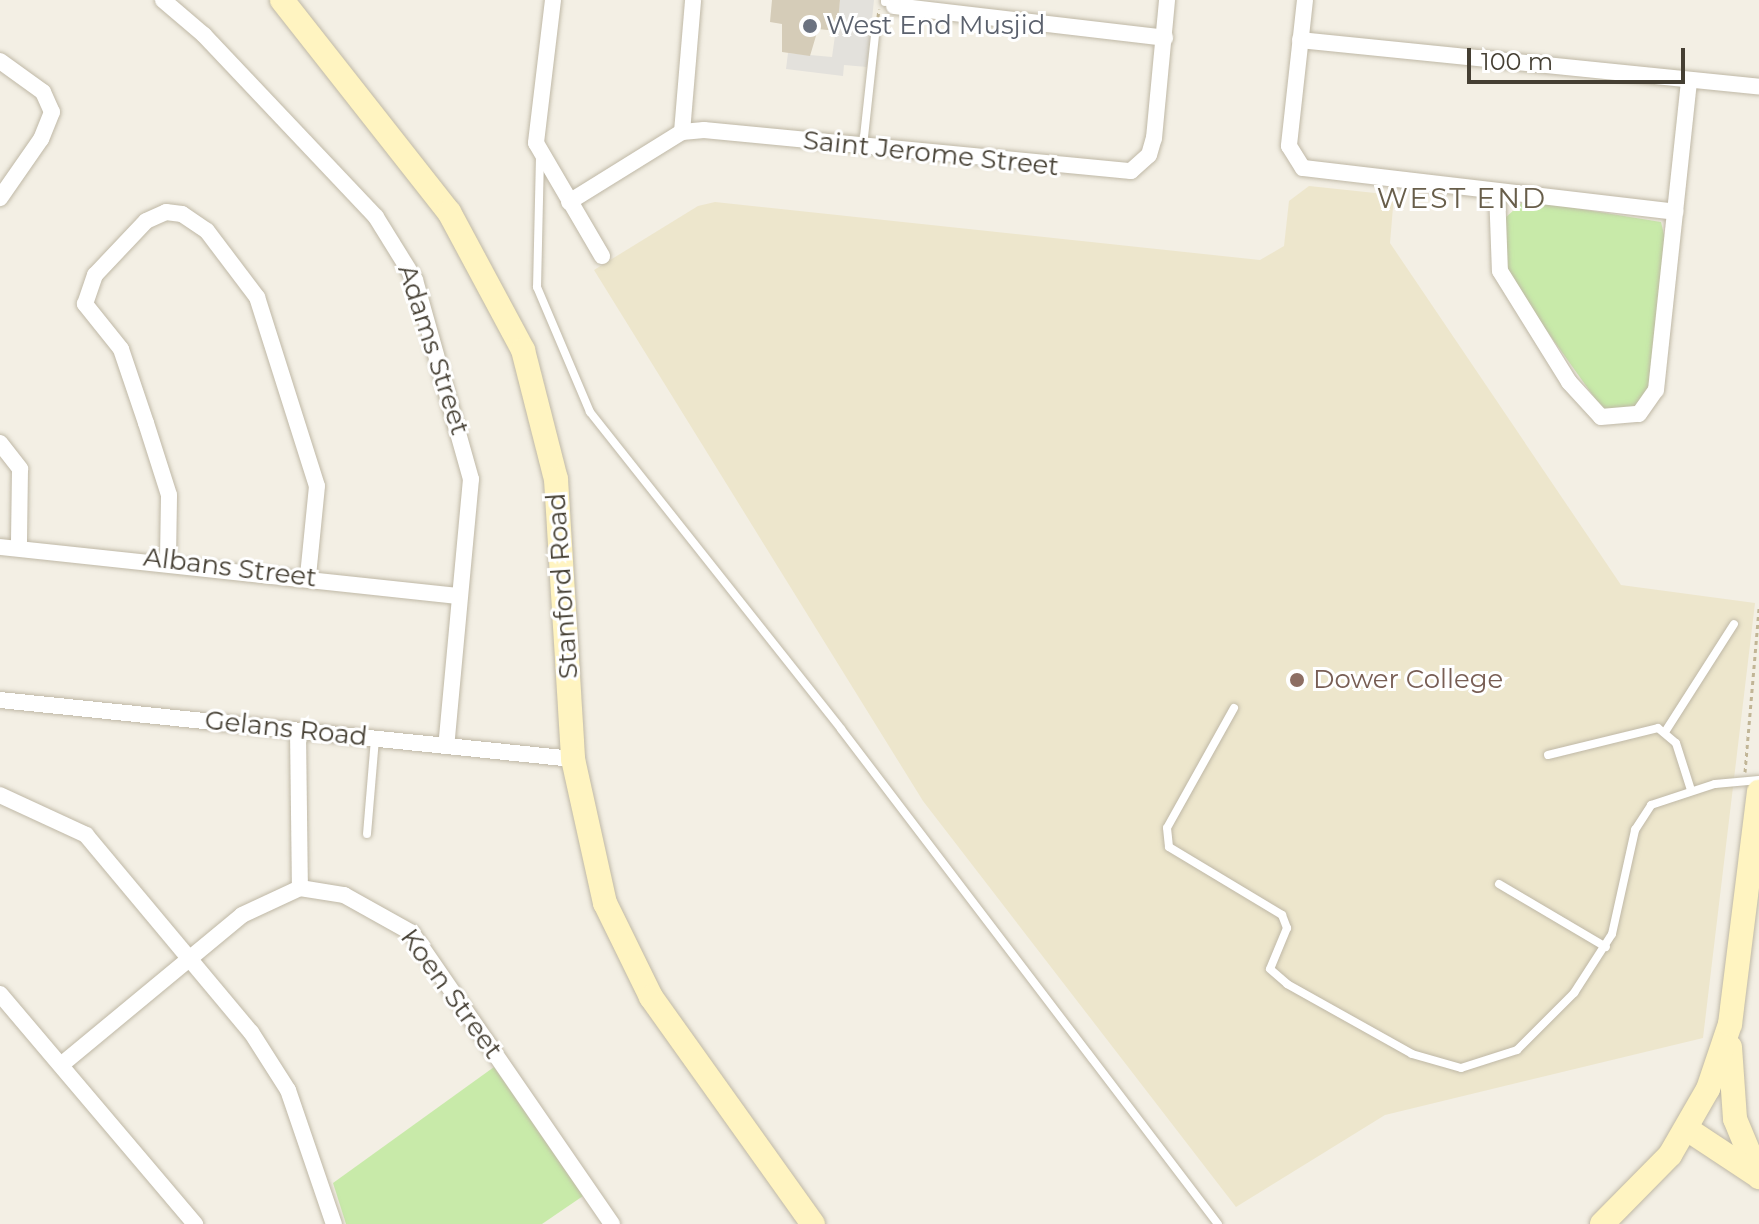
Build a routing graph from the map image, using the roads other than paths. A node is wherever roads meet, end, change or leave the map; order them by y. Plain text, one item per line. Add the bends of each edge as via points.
1 (163, 0) edge
2 (282, 0) edge
3 (553, 0) edge
4 (693, 0) edge
5 (1167, 0) edge
6 (1305, 0) edge
7 (888, 3) edge
8 (876, 31) road end
9 (1165, 38) junction
10 (1300, 40) junction
11 (0, 61) edge
12 (1689, 81) junction
13 (1759, 87) edge
14 (682, 132) junction
15 (863, 147) junction
16 (541, 156) junction
17 (1497, 191) junction
18 (0, 198) edge
19 (569, 202) junction
20 (1675, 212) junction
21 (602, 256) dead end
22 (0, 443) edge
23 (19, 544) junction
24 (0, 547) edge
25 (168, 560) junction
26 (308, 576) junction
27 (459, 596) junction
28 (1734, 624) dead end
29 (0, 700) edge
30 (1234, 708) dead end
31 (298, 731) junction
32 (1665, 732) junction
33 (375, 739) junction
34 (446, 746) junction
35 (1548, 755) dead end
36 (573, 759) junction
37 (1759, 780) edge
38 (1752, 786) edge
39 (1691, 790) junction
40 (0, 795) edge
41 (367, 834) dead end
42 (1499, 884) dead end
43 (300, 888) junction
44 (1606, 947) junction
45 (186, 958) junction
46 (0, 994) edge
47 (1730, 1024) junction
48 (61, 1065) junction
49 (1687, 1129) junction
50 (1757, 1176) edge
51 (789, 1194) junction
52 (195, 1224) edge
53 (334, 1224) edge
54 (612, 1224) edge
55 (803, 1224) edge
56 (813, 1224) edge
57 (1218, 1224) edge
58 (1602, 1224) edge

1 - 27 street, Adams Street via 287,120 376,217 406,261 465,442 471,479
2 - 36 main road, Stanford Road via 449,212 523,350 556,479
3 - 16 street via 535,126
4 - 14 street
5 - 9 street, Saint Jerome Street
6 - 10 street
7 - 9 street
8 - 15 lane
9 - 15 street, Saint Jerome Street via 1154,138 1149,155 1131,171
10 - 12 street
10 - 17 street via 1289,146 1294,159 1309,171
11 - 18 street via 43,92 52,112 41,139
12 - 13 street
12 - 20 street
14 - 15 street, Saint Jerome Street
14 - 19 street
16 - 19 street
16 - 57 lane via 537,287 590,412 841,729
17 - 20 street
17 - 20 street via 1500,271 1584,404 1608,421 1629,418 1652,402
19 - 21 street
22 - 23 street via 20,469
23 - 24 street, Albans Street
23 - 25 street, Albans Street
25 - 26 street, Albans Street
25 - 26 street via 169,495 151,437 121,349 85,304 95,275 146,221 173,212 207,231 257,297 317,486
26 - 27 street, Albans Street
27 - 34 street, Adams Street
28 - 32 lane
29 - 31 street, Gelans Road
30 - 44 lane via 1164,837 1174,851 1282,915 1287,928 1270,969 1287,984 1412,1054 1461,1068 1488,1064 1537,1034
31 - 33 street, Gelans Road
31 - 43 street
32 - 35 lane via 1648,726
32 - 39 lane via 1676,743
33 - 34 street, Gelans Road
33 - 41 lane
34 - 36 street, Gelans Road
36 - 51 main road, Stanford Road via 605,903 625,951 686,1049
37 - 38 lane
38 - 39 lane
38 - 47 main road
39 - 44 lane via 1659,799 1642,817
40 - 45 street via 86,835
42 - 44 lane
43 - 45 street via 242,915
43 - 54 street, Koen Street via 344,895 412,933
45 - 48 street
45 - 53 street via 251,1032 288,1090
46 - 48 street
47 - 49 main road
47 - 50 main road via 1730,1091
48 - 52 street
49 - 50 main road
49 - 58 main road via 1652,1177
51 - 55 main road, Stanford Road
51 - 56 main road, Stanford Road

